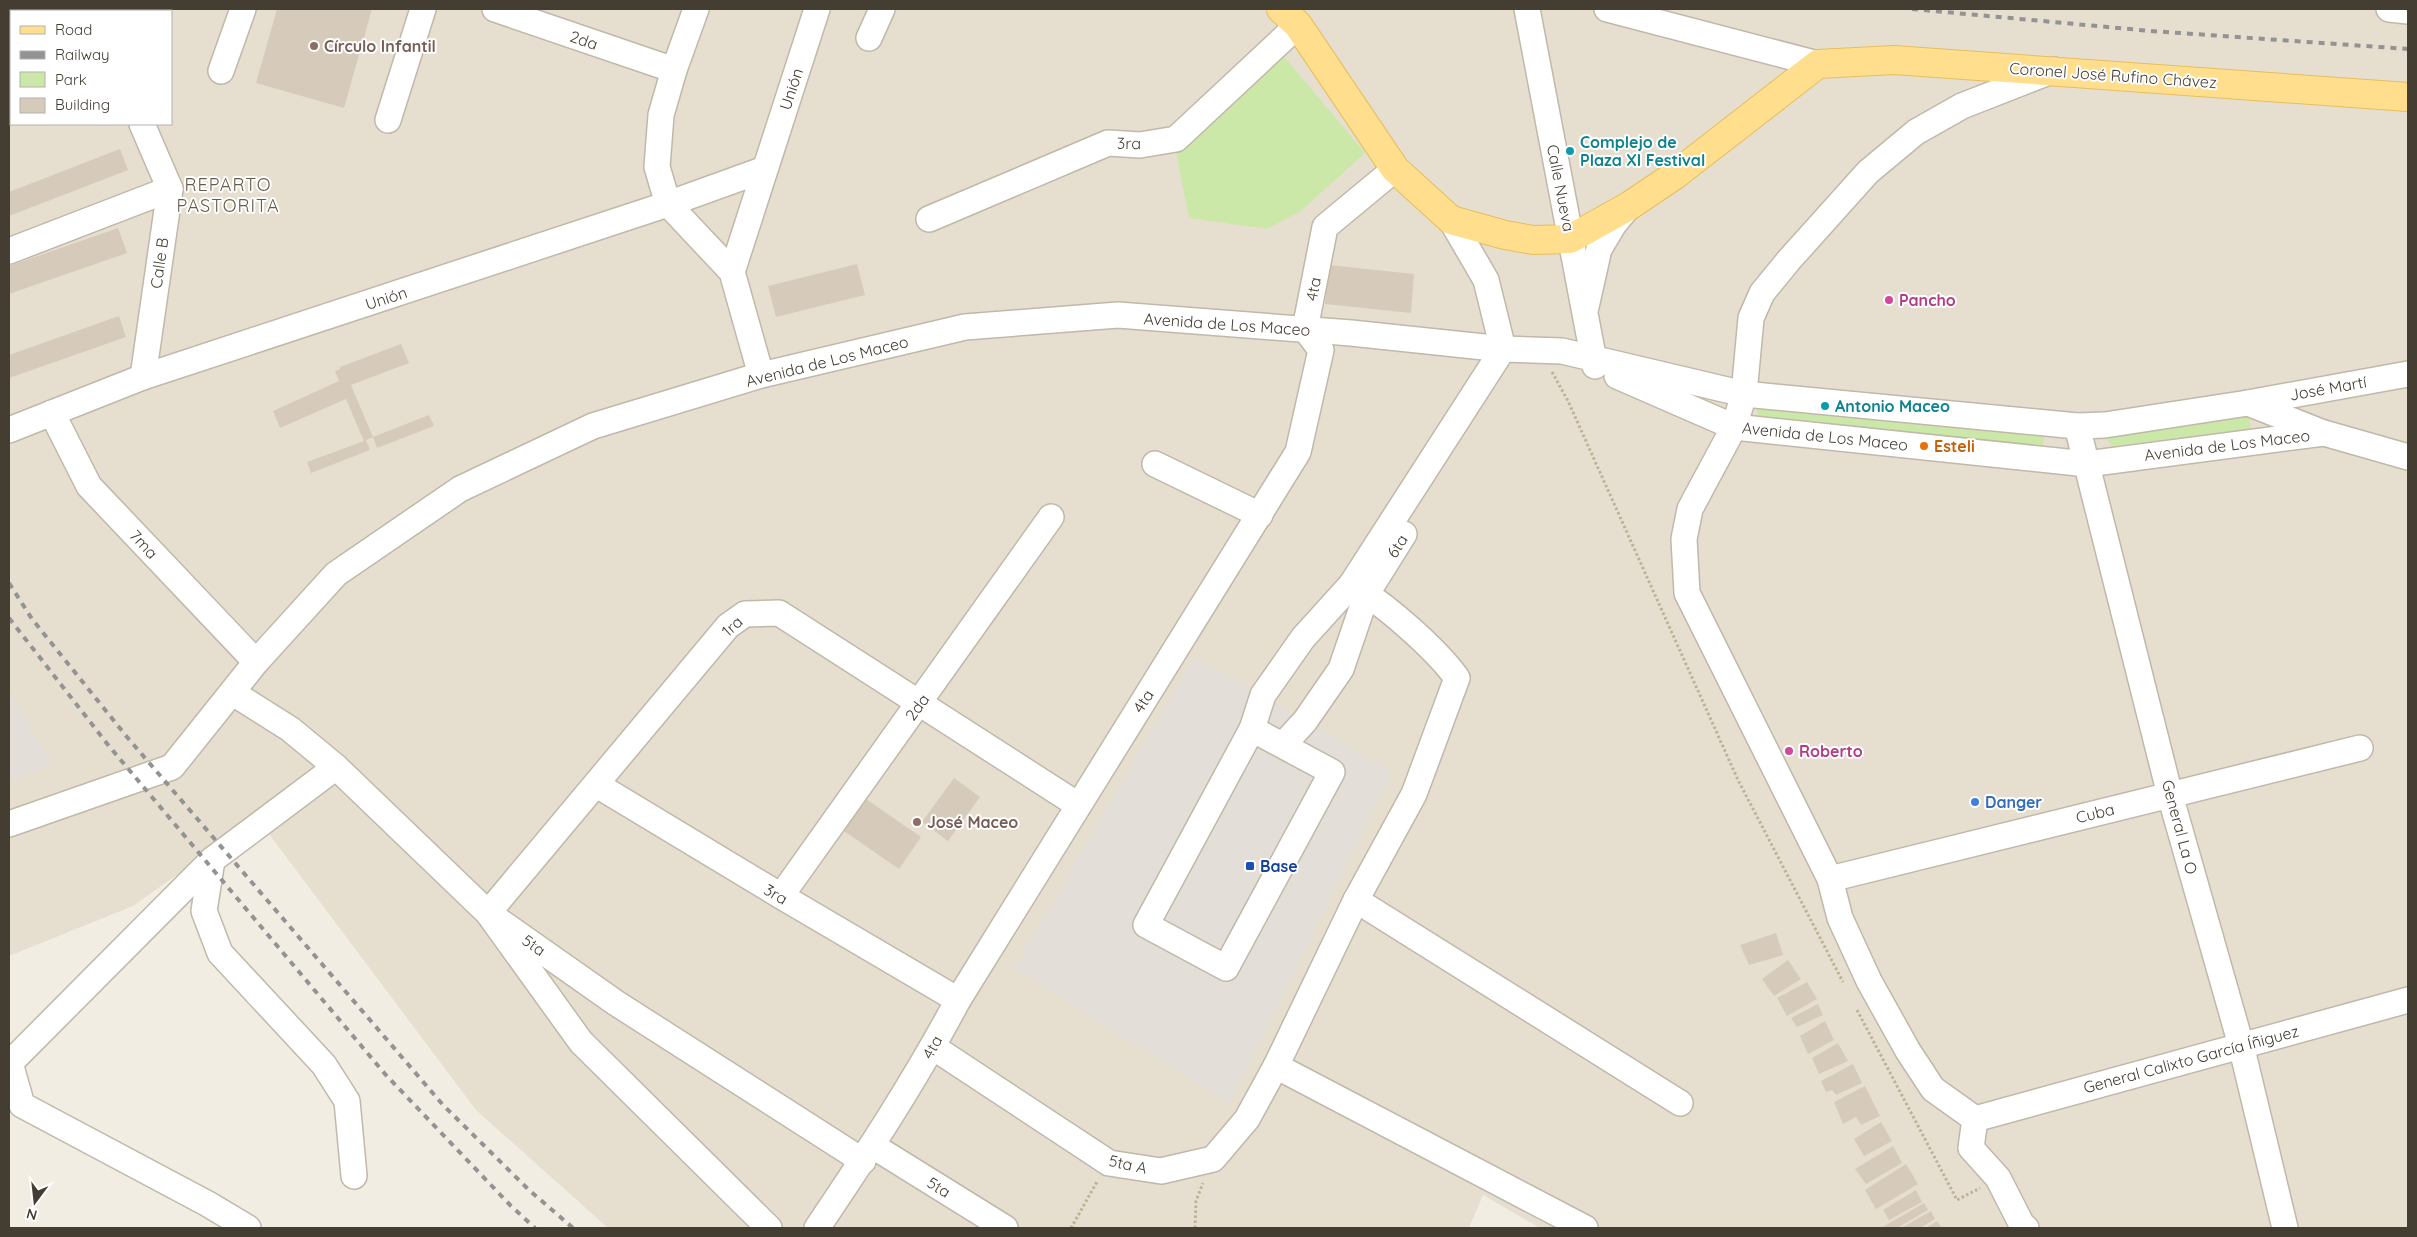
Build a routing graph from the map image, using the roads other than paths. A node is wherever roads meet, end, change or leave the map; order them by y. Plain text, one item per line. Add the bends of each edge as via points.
1 (243, 9) edge
2 (424, 9) edge
3 (495, 9) edge
4 (696, 9) edge
5 (817, 9) edge
6 (882, 9) edge
7 (1527, 9) edge
8 (1607, 9) edge
9 (2389, 9) edge
10 (2408, 11) edge
11 (521, 13) edge
12 (1290, 17) edge
13 (869, 38) dead end
14 (1818, 64) junction
15 (221, 70) dead end
16 (674, 70) junction
17 (2055, 70) junction
18 (2408, 97) edge
19 (388, 120) dead end
20 (142, 125) edge
21 (765, 169) junction
22 (1395, 169) junction
23 (170, 188) junction
24 (668, 204) junction
25 (1629, 206) junction
26 (929, 219) dead end
27 (1451, 220) junction
28 (1570, 239) junction
29 (9, 251) edge
30 (732, 272) junction
31 (1584, 316) junction
32 (1305, 330) junction
33 (1521, 350) junction
34 (1593, 362) junction
35 (2408, 374) edge
36 (761, 376) junction
37 (143, 377) junction
38 (1744, 394) junction
39 (2248, 403) junction
40 (52, 413) junction
41 (2077, 426) junction
42 (1734, 427) junction
43 (9, 430) edge
44 (2324, 432) junction
45 (2408, 457) edge
46 (1155, 464) dead end
47 (2087, 464) junction
48 (1260, 515) junction
49 (1051, 518) dead end
50 (1359, 589) junction
51 (256, 662) junction
52 (232, 693) junction
53 (920, 704) junction
54 (1252, 729) junction
55 (1283, 745) junction
56 (2360, 748) dead end
57 (336, 767) junction
58 (597, 785) junction
59 (2170, 795) junction
60 (1078, 805) junction
61 (9, 824) edge
62 (212, 860) junction
63 (1830, 879) junction
64 (781, 896) junction
65 (1356, 900) junction
66 (488, 913) junction
67 (958, 1000) junction
68 (2408, 1000) edge
69 (2240, 1045) junction
70 (933, 1047) junction
71 (1276, 1066) junction
72 (1680, 1103) dead end
73 (1975, 1119) junction
74 (868, 1153) junction
75 (354, 1176) dead end
76 (248, 1228) edge
77 (769, 1228) edge
78 (818, 1228) edge
79 (1005, 1228) edge
80 (1585, 1228) edge
81 (2026, 1228) edge
82 (2285, 1228) edge

1 - 15 street
2 - 19 street
3 - 11 street, 2da
4 - 16 street
5 - 21 street, Unión
6 - 13 street
7 - 28 street, Calle Nueva
8 - 14 street, Coronel José Rufino Chávez
9 - 10 street
11 - 16 street, 2da
12 - 22 main road
12 - 26 street, 3ra via 1176,140 1140,145 1108,143
14 - 17 main road, Coronel José Rufino Chávez via 1894,60
14 - 25 main road via 1675,175
16 - 24 street via 661,115 657,167
17 - 18 main road, Coronel José Rufino Chávez
17 - 38 street via 1962,106 1916,132 1868,172 1762,293 1751,318
20 - 23 street
21 - 24 street, Unión
21 - 30 street, Unión
22 - 27 main road
22 - 32 street, 4ta via 1324,227
23 - 29 street
23 - 37 street, Calle B
24 - 30 street
24 - 37 street, Unión
25 - 28 main road
25 - 31 street via 1599,249
27 - 28 main road via 1533,240
27 - 33 street
28 - 31 street, Calle Nueva
30 - 36 street
31 - 34 street, Calle Nueva
32 - 33 street, Avenida de Los Maceo
32 - 36 street, Avenida de Los Maceo via 1118,315 965,327
32 - 48 street, 4ta via 1322,350 1298,452
33 - 34 street, Avenida de Los Maceo via 1562,351
33 - 50 street, 6ta
34 - 38 street, Avenida de Los Maceo
34 - 42 street, Avenida de Los Maceo
35 - 39 street, José Martí
36 - 51 street, Avenida de Los Maceo via 593,426 460,489 336,574
37 - 40 street, Unión
38 - 41 street, Avenida de Los Maceo
38 - 42 street
39 - 41 street, Avenida de Los Maceo via 2105,425
39 - 44 street
40 - 43 street, Unión
40 - 51 street, 7ma via 89,486
41 - 47 street, General La O
42 - 47 street, Avenida de Los Maceo
42 - 63 street via 1690,508 1684,539 1687,593
44 - 45 street, Avenida de Los Maceo
44 - 47 street, Avenida de Los Maceo
46 - 48 street
47 - 59 street, General La O
48 - 60 street, 4ta
49 - 53 street, 2da
50 - 54 street, 6ta via 1303,638 1263,695
50 - 55 street, 6ta via 1341,669 1305,721
50 - 65 street via 1444,659 1457,678 1414,794
51 - 52 street, Avenida de Los Maceo
52 - 57 street, 5ta via 290,729
52 - 61 street, Avenida de Los Maceo via 172,767
53 - 58 street, 1ra via 779,613 746,614 728,626
53 - 60 street, 1ra
53 - 64 street, 2da
54 - 55 street
54 - 55 street, 6ta via 1146,925 1226,968 1332,772
56 - 59 street, Cuba
57 - 62 street
57 - 66 street, 5ta
58 - 64 street, 3ra
58 - 66 street, 1ra
59 - 63 street, Cuba
59 - 69 street, General La O
60 - 67 street, 4ta
62 - 75 street via 204,911 220,953 324,1065 347,1101
62 - 76 street via 10,1063 22,1105
63 - 73 street via 1840,918 1869,981 1908,1051 1933,1088
64 - 67 street, 3ra
65 - 71 street
65 - 72 street
66 - 74 street, 5ta via 616,1003
66 - 77 street via 582,1042
67 - 70 street, 4ta
68 - 69 street, General Calixto García Íñiguez
69 - 73 street, General Calixto García Íñiguez
69 - 82 street, General La O
70 - 71 street, 5ta A via 1108,1163 1162,1171 1213,1159 1247,1119
70 - 74 street, 4ta
71 - 80 street
73 - 81 street via 1971,1148 1998,1178
74 - 78 street, 4ta
74 - 79 street, 5ta

